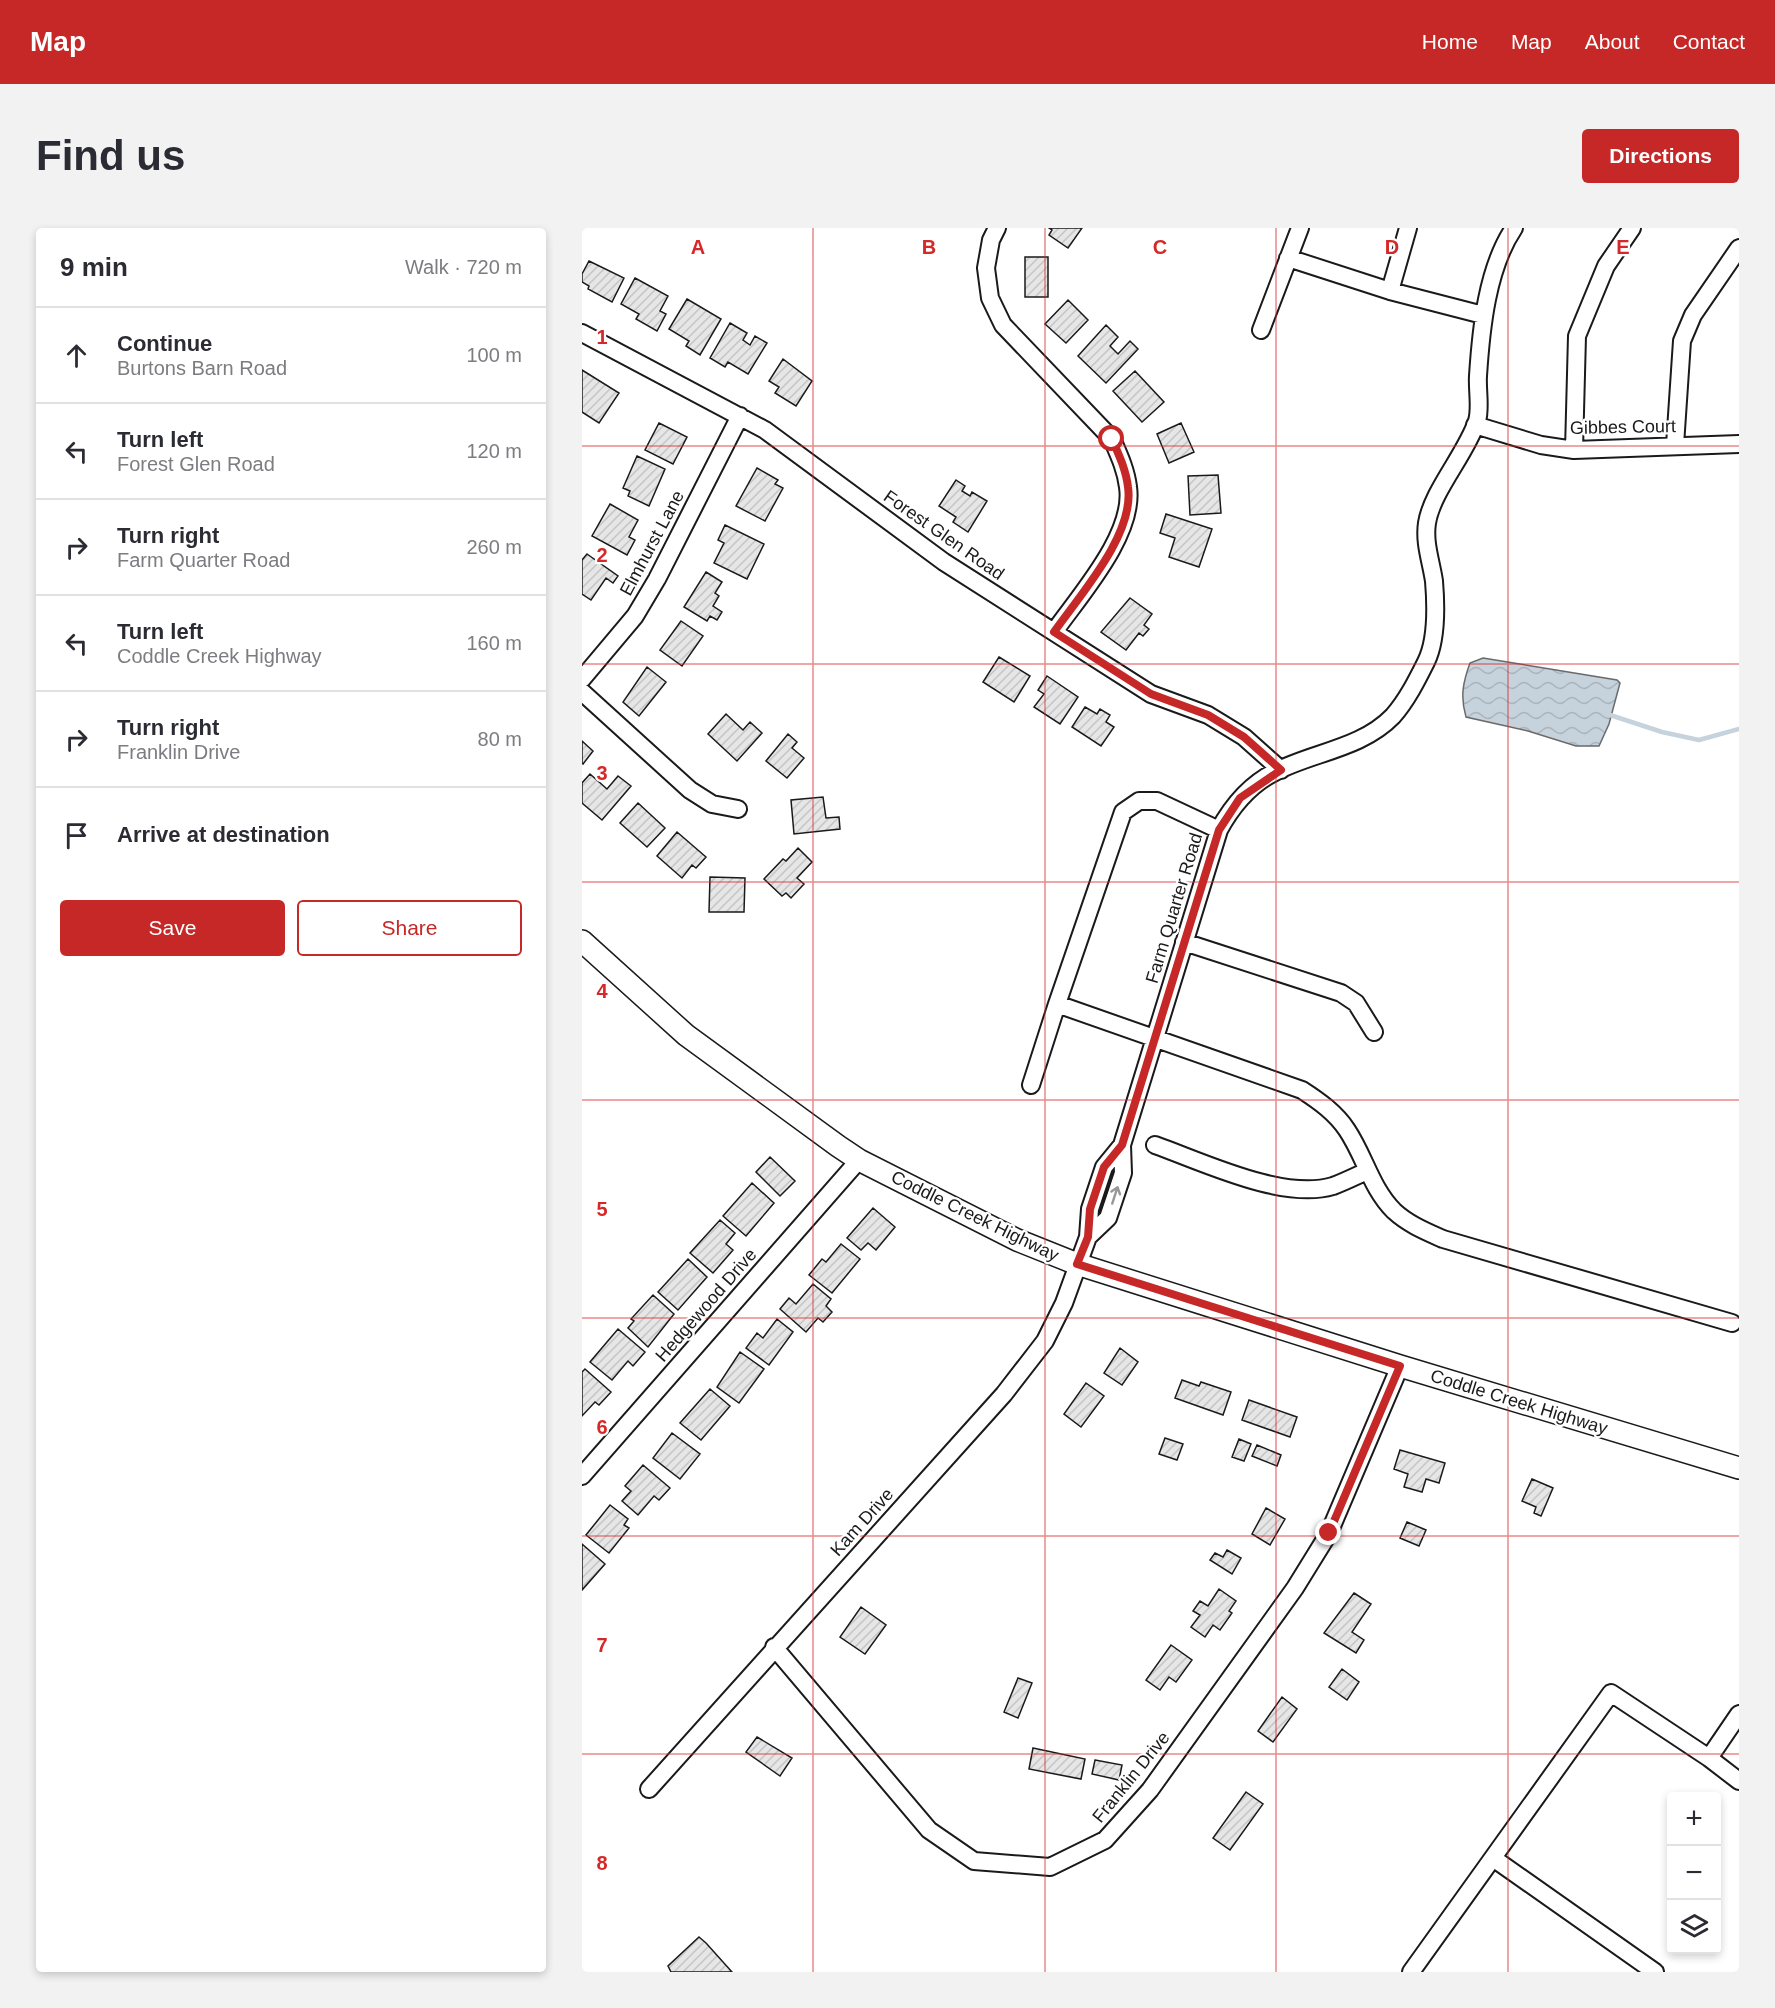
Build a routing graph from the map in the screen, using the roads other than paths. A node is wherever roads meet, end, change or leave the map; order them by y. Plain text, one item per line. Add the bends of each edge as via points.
1 (997, 228) edge
2 (1300, 228) edge
3 (1407, 228) edge
4 (1514, 228) edge
5 (1632, 228) edge
6 (1739, 248) edge
7 (1288, 258) junction
8 (1390, 291) junction
9 (1483, 315) junction
10 (1261, 330) dead end
11 (582, 333) edge
12 (740, 416) junction
13 (1475, 425) junction
14 (1739, 444) edge
15 (1675, 445) junction
16 (1574, 450) junction
17 (1054, 632) junction
18 (582, 679) edge
19 (582, 692) edge
20 (1281, 770) junction
21 (738, 808) dead end
22 (1219, 830) junction
23 (582, 941) edge
24 (1184, 942) junction
25 (1057, 1004) junction
26 (1374, 1032) dead end
27 (1154, 1039) junction
28 (1031, 1085) dead end
29 (1155, 1145) dead end
30 (859, 1160) junction
31 (1366, 1171) junction
32 (1077, 1264) junction
33 (1732, 1323) dead end
34 (1400, 1366) junction
35 (1739, 1468) edge
36 (582, 1476) edge
37 (774, 1647) junction
38 (1739, 1714) edge
39 (1709, 1758) junction
40 (1739, 1781) edge
41 (649, 1789) dead end
42 (1493, 1858) junction
43 (1412, 1972) edge
44 (1655, 1972) edge

1 - 17 street via 986,268 990,298 1003,325 1112,439 1129,489 1125,518 1115,544
2 - 7 street
3 - 8 street
4 - 9 street, Farm Quarter Road via 1504,243
5 - 16 street via 1606,266 1577,336
6 - 15 street via 1693,315 1682,341
7 - 8 street
7 - 10 street
8 - 9 street
9 - 13 street, Farm Quarter Road
11 - 12 street, Forest Glen Road
12 - 17 street, Forest Glen Road via 765,430 944,562
12 - 18 street, Elmhurst Lane via 635,616
13 - 16 street, Gibbes Court via 1541,445
13 - 20 street, Farm Quarter Road via 1427,521 1426,546 1434,582 1433,630 1428,658 1416,682 1392,716 1366,734 1336,751
14 - 15 street, Gibbes Court
15 - 16 street, Gibbes Court
17 - 20 street, Forest Glen Road via 1151,694 1208,715 1244,737
19 - 21 street via 690,790 712,804
20 - 22 street, Farm Quarter Road via 1240,798
22 - 24 street, Farm Quarter Road
22 - 25 street via 1157,801 1139,801 1123,812
23 - 30 main road, Coddle Creek Highway via 686,1035
24 - 26 street via 1341,993 1356,1003
24 - 27 street, Farm Quarter Road
25 - 27 street
25 - 28 street
27 - 31 street via 1302,1090 1322,1102 1347,1129
27 - 32 street, Farm Quarter Road via 1122,1145 1104,1167 1090,1209 1088,1237
29 - 31 street via 1272,1186 1295,1190 1333,1186
30 - 32 main road, Coddle Creek Highway via 1017,1240
30 - 36 street, Hedgewood Drive
31 - 33 street via 1394,1210 1414,1226 1443,1239
32 - 34 main road, Coddle Creek Highway
32 - 37 street, Kam Drive via 1045,1341 1004,1394
34 - 35 main road, Coddle Creek Highway
34 - 37 street, Franklin Drive via 1329,1533 1295,1588 1150,1790 1105,1840 1050,1867 974,1861 929,1830
37 - 41 street, Kam Drive
38 - 39 street
39 - 40 street
39 - 42 street via 1611,1693
42 - 43 street
42 - 44 street

